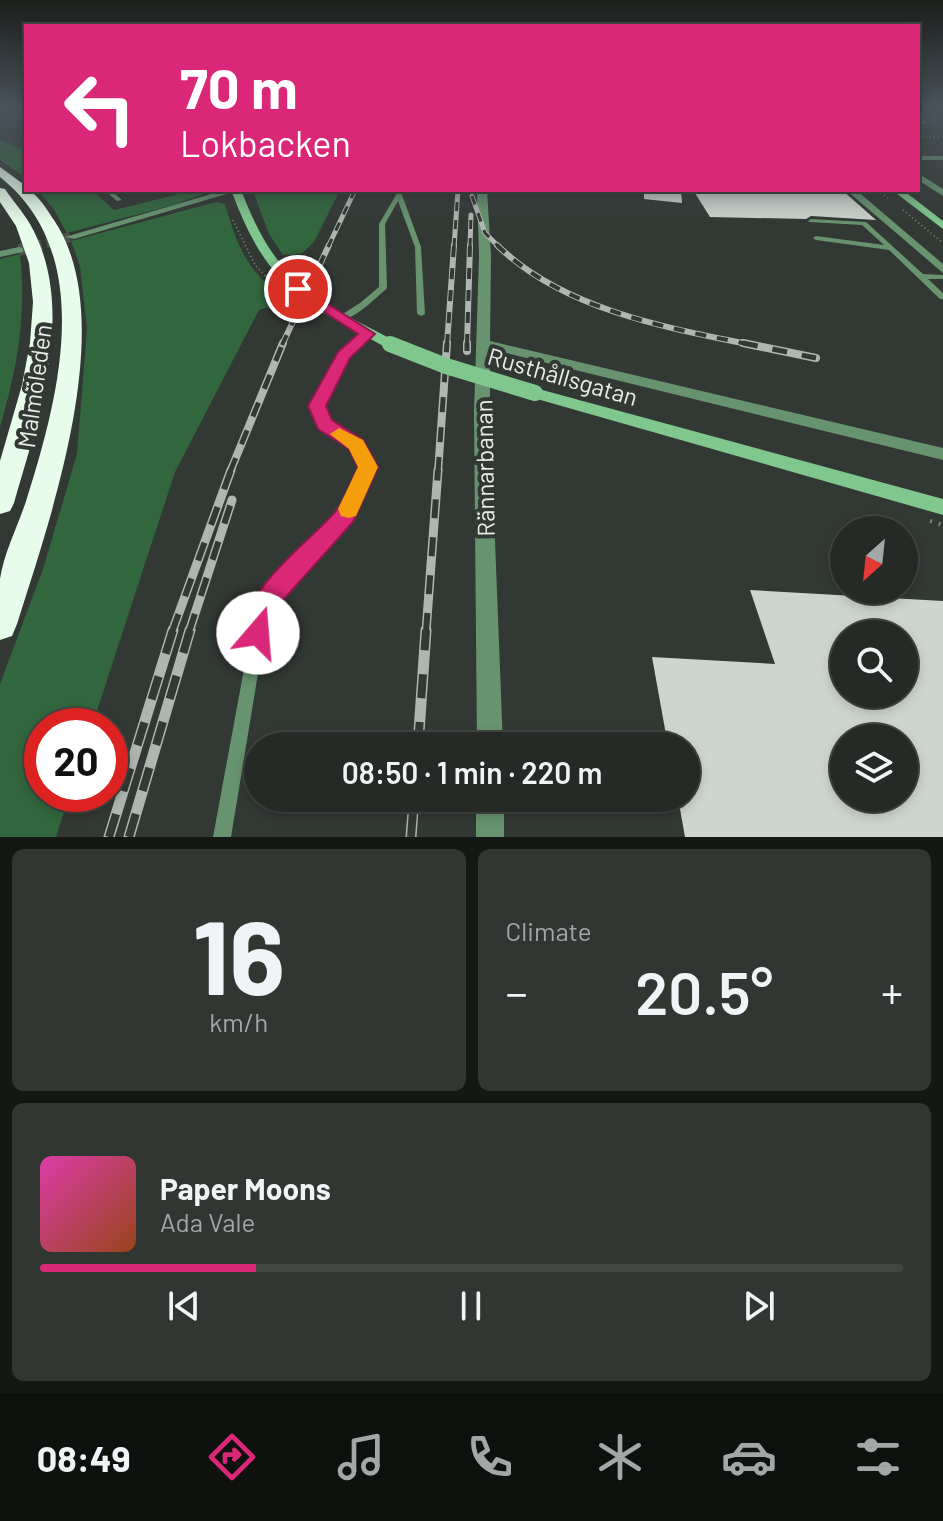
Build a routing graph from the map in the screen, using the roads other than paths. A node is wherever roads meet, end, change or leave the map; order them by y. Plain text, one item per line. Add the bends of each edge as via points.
1 (920, 158) edge
2 (943, 158) edge
3 (0, 171) edge
4 (920, 177) edge
5 (0, 192) edge
6 (24, 192) edge
7 (24, 192) edge
8 (109, 192) edge
9 (229, 192) edge
10 (237, 192) edge
11 (482, 192) edge
12 (853, 192) edge
13 (900, 192) edge
14 (398, 193) edge
15 (943, 193) edge
16 (119, 200) dead end
17 (811, 221) dead end
18 (943, 226) edge
19 (70, 237) tunnel mouth
20 (816, 238) dead end
21 (891, 248) junction
22 (19, 250) tunnel mouth
23 (0, 254) edge
24 (943, 270) edge
25 (921, 276) junction
26 (943, 277) edge
27 (943, 297) edge
28 (421, 314) dead end
29 (341, 319) junction
30 (367, 334) junction
31 (485, 344) junction
32 (943, 454) edge
33 (0, 503) edge
34 (943, 507) edge
35 (0, 624) edge
36 (490, 732) edge
37 (490, 812) edge
38 (222, 837) edge
39 (490, 837) edge

1 - 2 lane
3 - 7 highway, Malmöleden
4 - 15 street
5 - 33 highway, Malmöleden via 34,250 42,331 24,422
6 - 35 highway, Malmöleden via 49,223 66,264 71,326 64,394 41,504
8 - 16 lane
9 - 19 street
10 - 29 main road, Rusthållsgatan, bridge via 260,249 275,269
11 - 31 street, Rännarbanan
12 - 24 street
13 - 18 main road
14 - 28 lane via 418,247
14 - 29 lane via 382,224 383,288
17 - 21 lane via 864,223
20 - 21 lane
21 - 25 lane
22 - 23 street
25 - 26 lane
25 - 27 lane
29 - 30 main road, Rusthållsgatan
30 - 34 main road, Rusthållsgatan, bridge via 458,370
30 - 38 lane via 343,356 317,406 324,424 356,445 368,467 346,516 263,604
31 - 32 street, Rusthållsgatan
31 - 36 street, Rännarbanan
37 - 39 street

